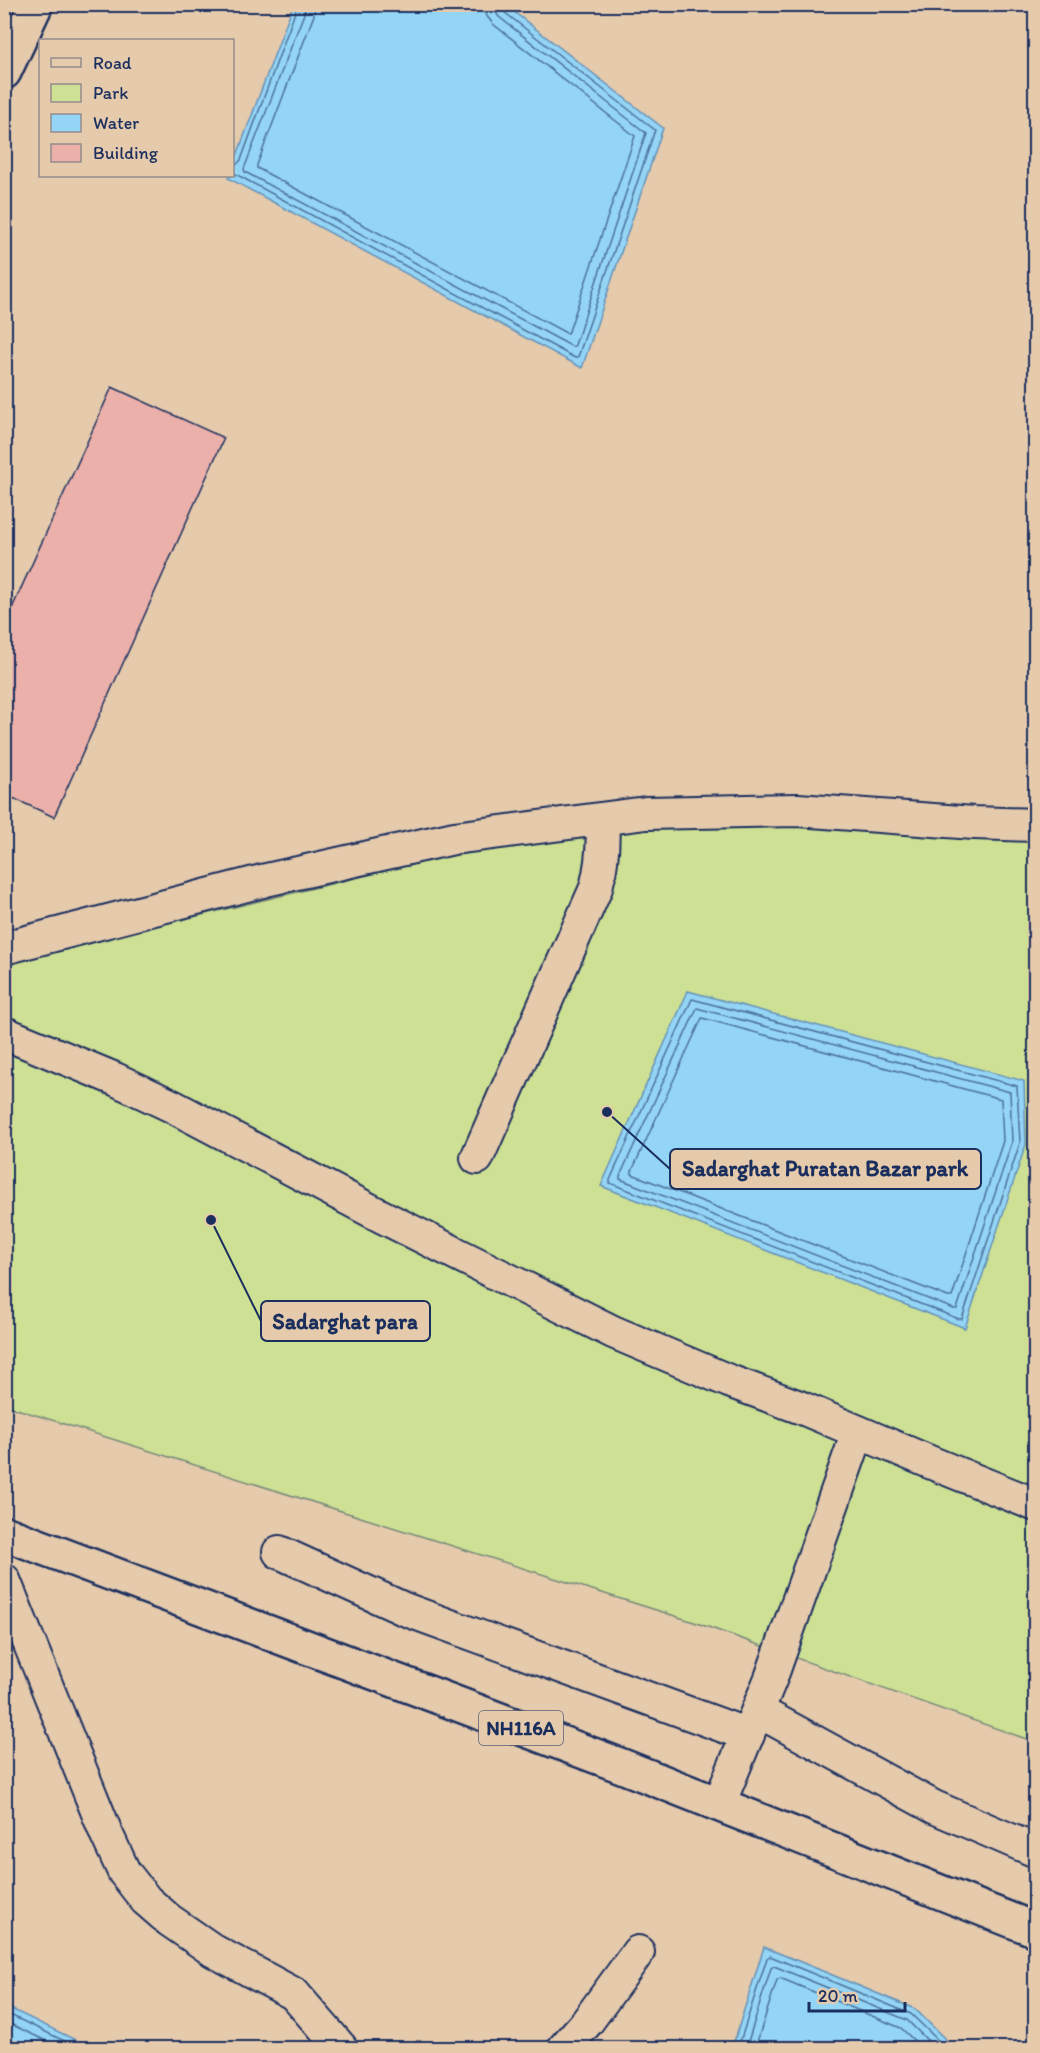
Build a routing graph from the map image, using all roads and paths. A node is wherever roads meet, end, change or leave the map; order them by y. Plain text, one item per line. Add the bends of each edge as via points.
1 (36, 4) edge
2 (4, 72) edge
3 (602, 819) junction
4 (1035, 825) edge
5 (4, 948) edge
6 (4, 1033) edge
7 (477, 1158) dead end
8 (858, 1432) junction
9 (1035, 1505) edge
10 (4, 1533) edge
11 (279, 1552) dead end
12 (4, 1580) edge
13 (753, 1723) junction
14 (719, 1804) junction
15 (1035, 1851) edge
16 (1035, 1930) edge
17 (638, 1952) dead end
18 (341, 2049) edge
19 (564, 2049) edge

1 - 2 main road
3 - 4 street via 646,813 798,810
3 - 5 street via 454,838 266,880
3 - 7 street via 602,867 596,888
6 - 8 street via 172,1106 613,1332
8 - 9 street
8 - 13 street
10 - 14 main road, NH116A
11 - 13 street via 405,1609
12 - 18 street via 124,1872 146,1900 169,1920 214,1952 294,1994
13 - 14 street
13 - 15 street
14 - 16 main road, NH116A
17 - 19 street

